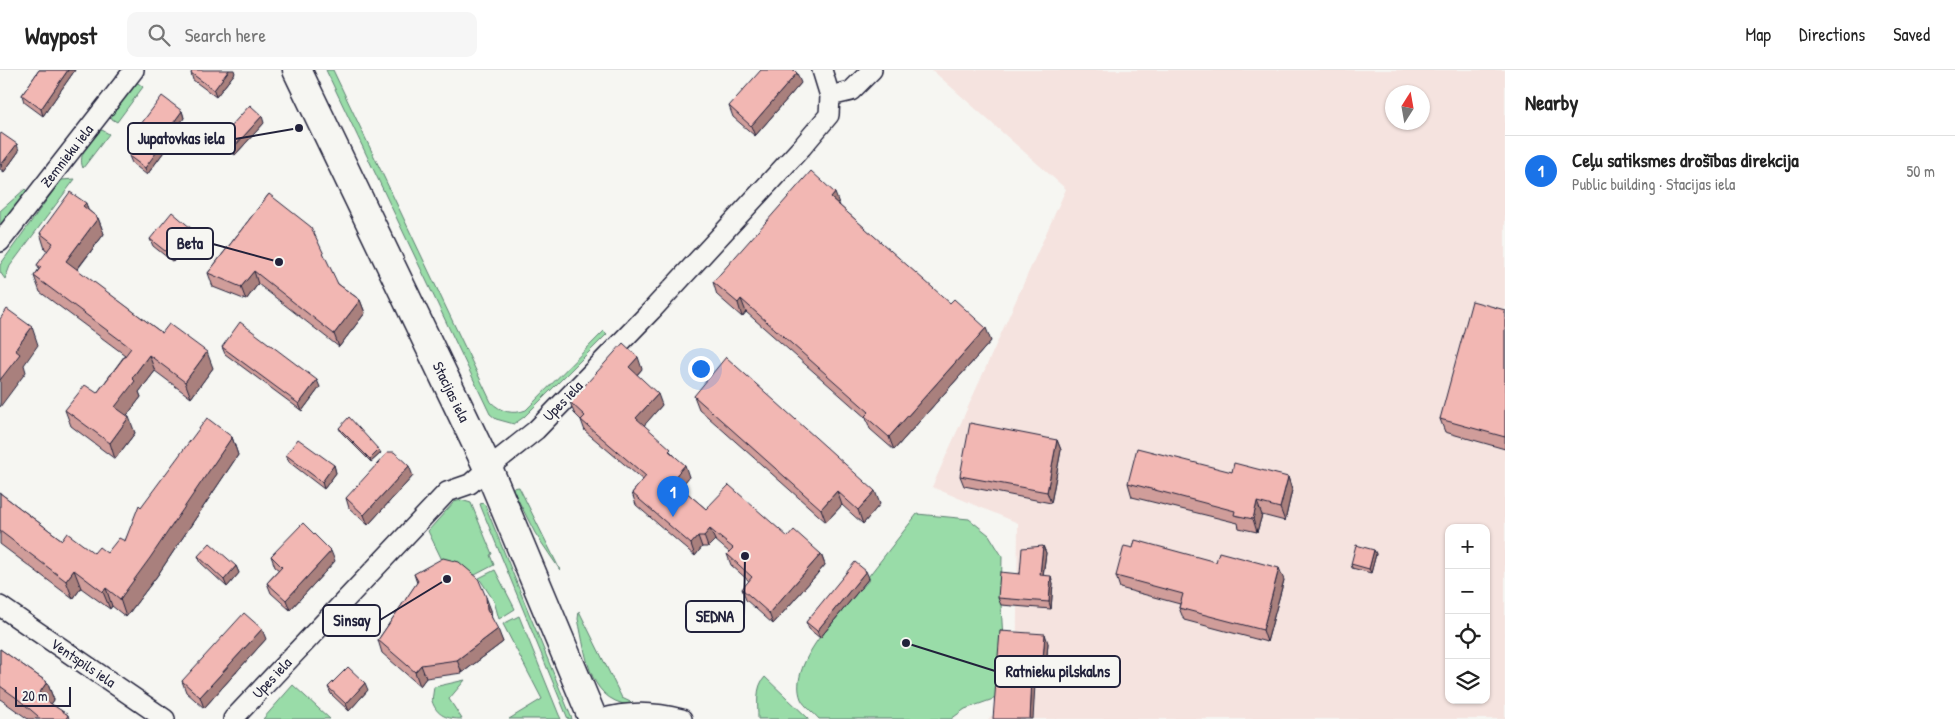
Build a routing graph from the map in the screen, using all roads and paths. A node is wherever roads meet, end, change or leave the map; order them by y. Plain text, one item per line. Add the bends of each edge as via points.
1 (134, 70) edge
2 (297, 70) edge
3 (822, 70) edge
4 (872, 70) edge
5 (830, 96) junction
6 (0, 242) edge
7 (488, 468) junction
8 (0, 606) edge
9 (165, 719) edge
10 (233, 719) edge
11 (593, 719) edge
12 (601, 719) edge
13 (682, 719) edge

1 - 6 street, Zemnieku iela
2 - 7 main road, Stacijas iela
3 - 5 street
4 - 5 street via 851,91
5 - 7 street, Upes iela via 829,115 824,123 747,208 536,430
7 - 10 street, Upes iela via 470,484 447,492
7 - 11 main road, Stacijas iela
8 - 9 street, Ventspils iela
12 - 13 street via 616,714 646,714

